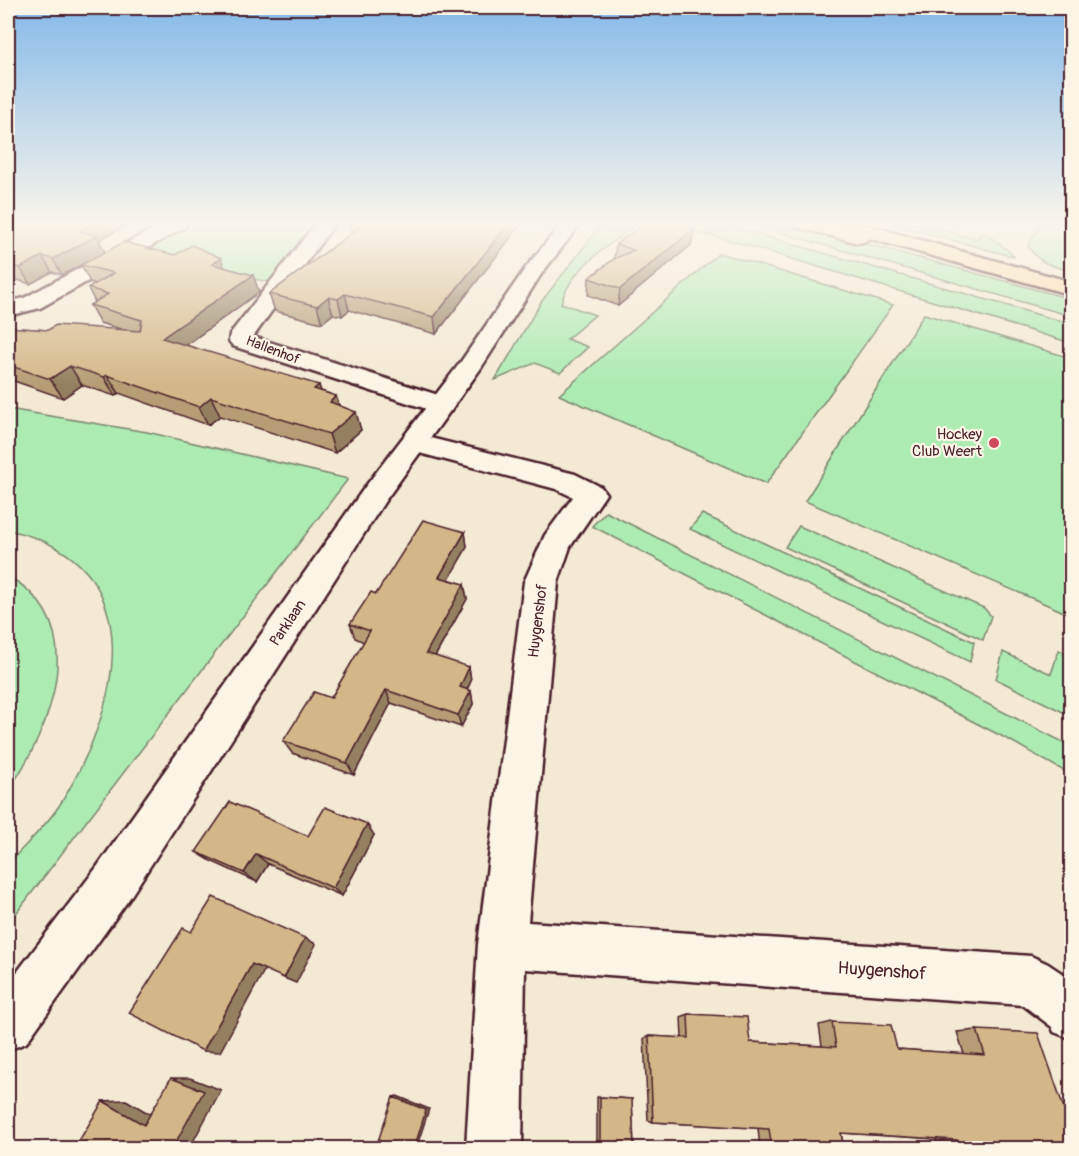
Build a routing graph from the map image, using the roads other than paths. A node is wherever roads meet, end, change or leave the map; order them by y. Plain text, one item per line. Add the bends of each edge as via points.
1 (80, 277) edge
2 (285, 277) edge
3 (529, 277) edge
4 (1026, 277) edge
5 (1071, 289) edge
6 (12, 308) edge
7 (442, 405) junction
8 (414, 443) junction
9 (502, 944) junction
10 (1071, 1014) edge
11 (8, 1025) edge
12 (494, 1149) edge

1 - 6 street via 32,303
2 - 7 street, Hallenhof via 241,340
3 - 7 street, Parklaan
4 - 5 main road
7 - 8 street, Parklaan
8 - 9 street, Huygenshof via 565,481 591,494 556,543 542,582
8 - 11 street, Parklaan via 375,494 113,883
9 - 10 street, Huygenshof via 1031,981 1070,1009
9 - 12 street, Huygenshof

